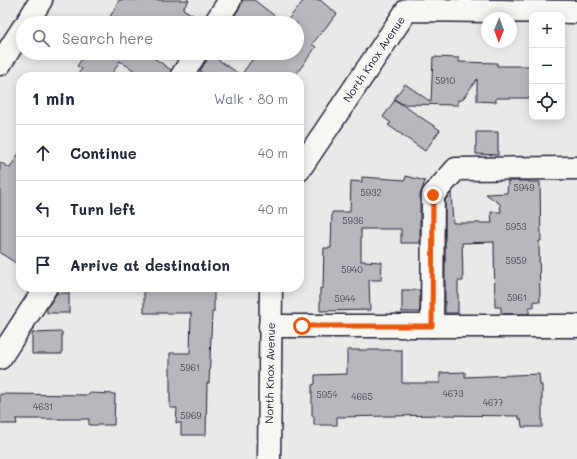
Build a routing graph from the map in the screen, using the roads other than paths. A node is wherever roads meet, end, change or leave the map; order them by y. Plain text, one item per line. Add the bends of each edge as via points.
1 (41, 0) edge
2 (230, 0) edge
3 (577, 12) edge
4 (31, 16) edge
5 (220, 16) edge
6 (16, 39) edge
7 (192, 60) edge
8 (0, 64) edge
9 (184, 72) edge
10 (304, 163) edge
11 (577, 168) edge
12 (43, 292) edge
13 (271, 292) edge
14 (270, 326) junction
15 (432, 326) junction
16 (577, 326) edge
17 (0, 358) edge
18 (269, 459) edge

1 - 4 street
2 - 5 street
3 - 10 street, North Knox Avenue via 407,10
6 - 8 street
7 - 9 street
11 - 15 street via 456,169 433,195
12 - 17 street
13 - 14 street, North Knox Avenue
14 - 15 street
14 - 18 street, North Knox Avenue
15 - 16 street

